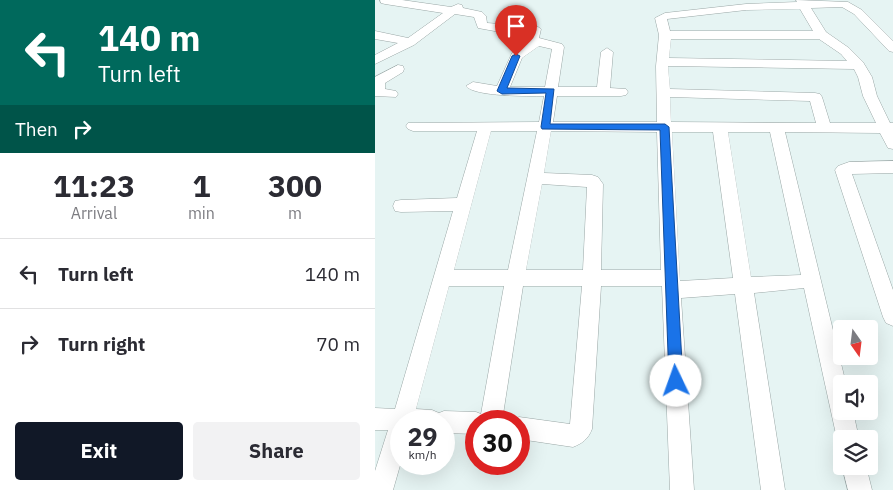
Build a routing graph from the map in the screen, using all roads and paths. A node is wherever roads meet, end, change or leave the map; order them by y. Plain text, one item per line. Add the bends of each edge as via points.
1 (385, 0) edge
2 (465, 0) edge
3 (803, 2) edge
4 (844, 2) edge
5 (375, 8) edge
6 (453, 11) junction
7 (524, 11) dead end
8 (375, 35) edge
9 (822, 35) junction
10 (665, 36) junction
11 (410, 42) junction
12 (893, 48) edge
13 (607, 52) dead end
14 (375, 60) edge
15 (663, 62) junction
16 (857, 65) junction
17 (398, 69) dead end
18 (377, 83) edge
19 (473, 86) dead end
20 (502, 91) junction
21 (551, 91) junction
22 (603, 92) junction
23 (621, 92) dead end
24 (665, 93) junction
25 (391, 94) dead end
26 (413, 126) dead end
27 (485, 127) junction
28 (545, 127) junction
29 (665, 127) junction
30 (720, 127) junction
31 (776, 127) junction
32 (825, 128) junction
33 (889, 129) edge
34 (893, 144) edge
35 (893, 167) edge
36 (535, 178) junction
37 (464, 204) junction
38 (401, 206) dead end
39 (443, 278) junction
40 (515, 278) junction
41 (592, 278) junction
42 (799, 282) dead end
43 (670, 284) junction
44 (745, 285) junction
45 (893, 317) edge
46 (833, 375) edge
47 (405, 410) edge
48 (493, 410) edge
49 (375, 419) edge
50 (390, 421) edge
51 (530, 430) edge
52 (390, 461) edge
53 (856, 475) edge
54 (381, 490) edge
55 (682, 490) edge
56 (773, 490) edge
57 (860, 490) edge

1 - 5 street
1 - 6 street
2 - 6 street
3 - 4 street
3 - 9 street
3 - 10 street via 665,16 661,18
4 - 12 street
6 - 7 street via 478,14 482,26 489,28 519,25
6 - 11 street
8 - 11 street
9 - 10 street
9 - 16 street via 845,51
10 - 15 street
11 - 14 street
13 - 22 street
15 - 16 street
15 - 24 street
16 - 33 street
17 - 18 street
18 - 25 street via 379,93
19 - 20 street
20 - 21 street
20 - 21 street via 516,56 536,35 558,46
21 - 22 street
21 - 28 street
22 - 23 street
24 - 29 street
24 - 32 street via 815,97
26 - 27 street
27 - 28 street
27 - 37 street
28 - 29 street
28 - 36 street
29 - 30 street
29 - 43 street
30 - 31 street
30 - 44 street
31 - 32 street
31 - 46 street
32 - 33 street
33 - 34 street
35 - 45 street via 843,170
36 - 40 street
36 - 41 street via 592,180 595,184
37 - 38 street
37 - 39 street
39 - 40 street
39 - 47 street
40 - 41 street
40 - 48 street
41 - 43 street
41 - 51 street via 581,430 573,436
42 - 44 street
43 - 44 street
43 - 55 street
44 - 56 street
49 - 50 street
52 - 54 street
53 - 57 street

